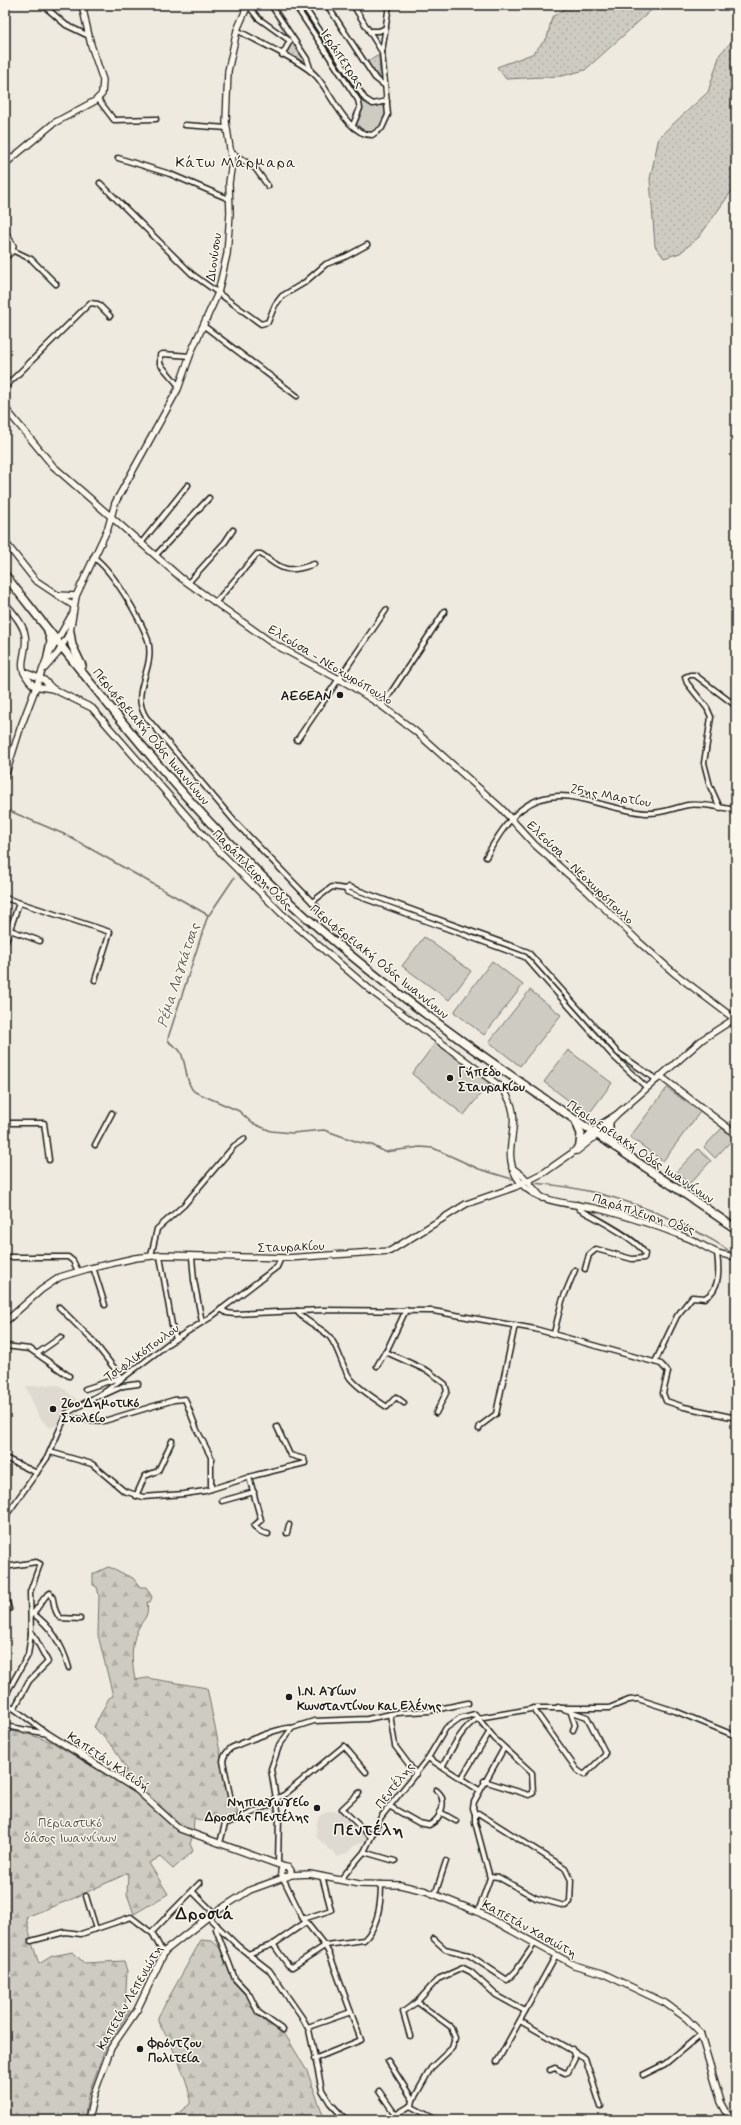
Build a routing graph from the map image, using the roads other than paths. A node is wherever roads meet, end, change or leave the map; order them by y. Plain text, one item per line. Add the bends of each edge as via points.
1 (43, 5) edge
2 (82, 5) edge
3 (148, 5) edge
4 (152, 5) edge
5 (248, 5) edge
6 (271, 5) edge
7 (295, 5) edge
8 (303, 5) edge
9 (327, 5) edge
10 (353, 5) edge
11 (389, 5) edge
12 (386, 28) junction
13 (237, 30) junction
14 (370, 31) junction
15 (89, 36) junction
16 (382, 52) junction
17 (282, 55) junction
18 (311, 71) junction
19 (384, 85) junction
20 (98, 98) junction
21 (387, 101) junction
22 (156, 119) dead end
23 (185, 125) dead end
24 (353, 125) junction
25 (227, 128) junction
26 (232, 152) junction
27 (118, 158) dead end
28 (5, 164) edge
29 (100, 183) dead end
30 (268, 186) dead end
31 (229, 199) junction
32 (5, 232) edge
33 (367, 245) dead end
34 (12, 250) junction
35 (5, 257) edge
36 (56, 284) dead end
37 (218, 293) junction
38 (110, 316) dead end
39 (204, 326) junction
40 (190, 356) junction
41 (179, 386) junction
42 (5, 387) edge
43 (297, 396) dead end
44 (5, 408) edge
45 (188, 485) dead end
46 (209, 498) dead end
47 (111, 516) junction
48 (234, 530) dead end
49 (5, 542) edge
50 (142, 542) junction
51 (156, 555) junction
52 (93, 557) junction
53 (314, 564) dead end
54 (5, 574) edge
55 (188, 583) junction
56 (56, 594) junction
57 (76, 596) junction
58 (736, 602) edge
59 (5, 603) edge
60 (215, 603) junction
61 (74, 606) junction
62 (736, 609) edge
63 (386, 610) dead end
64 (446, 611) dead end
65 (71, 616) junction
66 (44, 624) junction
67 (70, 632) junction
68 (60, 644) junction
69 (48, 656) junction
70 (45, 668) junction
71 (24, 672) junction
72 (86, 676) junction
73 (40, 678) junction
74 (338, 679) junction
75 (36, 687) junction
76 (53, 689) junction
77 (382, 706) junction
78 (736, 706) edge
79 (296, 740) dead end
80 (5, 776) edge
81 (720, 808) junction
82 (736, 810) edge
83 (510, 818) junction
84 (486, 857) dead end
85 (346, 889) junction
86 (5, 898) edge
87 (312, 902) junction
88 (19, 903) junction
89 (317, 907) dead end
90 (10, 930) junction
91 (40, 940) dead end
92 (5, 944) edge
93 (95, 980) dead end
94 (735, 1019) edge
95 (658, 1078) junction
96 (646, 1088) junction
97 (112, 1113) dead end
98 (616, 1115) junction
99 (576, 1121) junction
100 (5, 1123) edge
101 (610, 1123) junction
102 (595, 1134) junction
103 (736, 1134) edge
104 (244, 1139) dead end
105 (580, 1144) junction
106 (95, 1145) dead end
107 (615, 1147) junction
108 (572, 1153) junction
109 (49, 1160) dead end
110 (512, 1168) junction
111 (528, 1181) junction
112 (521, 1184) junction
113 (543, 1198) junction
114 (577, 1204) junction
115 (736, 1229) edge
116 (717, 1253) junction
117 (151, 1256) junction
118 (160, 1256) junction
119 (5, 1257) edge
120 (192, 1257) junction
121 (736, 1257) edge
122 (281, 1258) junction
123 (93, 1267) junction
124 (585, 1269) dead end
125 (575, 1270) dead end
126 (78, 1271) junction
127 (106, 1305) dead end
128 (60, 1307) dead end
129 (222, 1309) junction
130 (406, 1310) junction
131 (297, 1311) junction
132 (5, 1322) edge
133 (202, 1322) junction
134 (516, 1325) junction
135 (554, 1333) junction
136 (61, 1337) dead end
137 (176, 1338) junction
138 (5, 1346) edge
139 (385, 1352) junction
140 (38, 1353) junction
141 (655, 1362) junction
142 (377, 1366) dead end
143 (69, 1376) dead end
144 (122, 1378) junction
145 (138, 1384) dead end
146 (84, 1389) dead end
147 (94, 1399) junction
148 (404, 1403) dead end
149 (436, 1413) dead end
150 (64, 1418) junction
151 (736, 1418) edge
152 (277, 1427) dead end
153 (479, 1428) dead end
154 (172, 1441) dead end
155 (50, 1452) junction
156 (5, 1458) edge
157 (37, 1473) junction
158 (249, 1477) junction
159 (211, 1489) junction
160 (254, 1492) junction
161 (136, 1496) junction
162 (222, 1501) dead end
163 (5, 1517) edge
164 (289, 1525) dead end
165 (287, 1533) dead end
166 (268, 1534) dead end
167 (5, 1567) edge
168 (5, 1595) edge
169 (9, 1609) dead end
170 (32, 1612) junction
171 (80, 1619) dead end
172 (30, 1634) junction
173 (69, 1668) dead end
174 (5, 1696) edge
175 (5, 1702) edge
176 (468, 1702) dead end
177 (557, 1707) junction
178 (533, 1708) junction
179 (14, 1709) junction
180 (571, 1713) junction
181 (390, 1714) junction
182 (478, 1718) junction
183 (5, 1726) edge
184 (292, 1728) junction
185 (573, 1730) dead end
186 (489, 1733) junction
187 (48, 1734) junction
188 (736, 1736) edge
189 (504, 1748) junction
190 (428, 1758) junction
191 (442, 1767) junction
192 (366, 1772) dead end
193 (416, 1774) junction
194 (461, 1779) junction
195 (484, 1781) junction
196 (436, 1790) dead end
197 (479, 1790) junction
198 (359, 1793) dead end
199 (231, 1800) dead end
200 (277, 1800) junction
201 (389, 1806) junction
202 (440, 1812) junction
203 (475, 1814) junction
204 (456, 1822) dead end
205 (371, 1837) junction
206 (220, 1843) junction
207 (364, 1852) junction
208 (395, 1861) dead end
209 (446, 1861) dead end
210 (278, 1864) junction
211 (284, 1874) junction
212 (322, 1876) junction
213 (490, 1876) junction
214 (340, 1880) junction
215 (200, 1883) dead end
216 (381, 1884) junction
217 (193, 1892) junction
218 (435, 1895) junction
219 (86, 1896) dead end
220 (478, 1912) junction
221 (214, 1913) junction
222 (208, 1917) junction
223 (304, 1921) junction
224 (217, 1925) junction
225 (96, 1929) junction
226 (152, 1932) junction
227 (434, 1939) dead end
228 (31, 1941) dead end
229 (535, 1943) junction
230 (273, 1944) junction
231 (325, 1946) junction
232 (164, 1953) junction
233 (248, 1954) junction
234 (556, 1955) junction
235 (417, 2002) junction
236 (525, 2011) junction
237 (351, 2012) junction
238 (520, 2021) junction
239 (308, 2028) junction
240 (283, 2030) dead end
241 (701, 2034) junction
242 (410, 2036) dead end
243 (572, 2049) junction
244 (314, 2059) junction
245 (388, 2061) dead end
246 (497, 2062) dead end
247 (550, 2070) dead end
248 (643, 2075) dead end
249 (379, 2091) dead end
250 (413, 2100) junction
251 (412, 2106) junction
252 (601, 2107) dead end
253 (396, 2114) junction
254 (88, 2120) edge
255 (346, 2120) edge
256 (388, 2120) edge
257 (437, 2120) edge
258 (736, 2120) edge

1 - 15 street via 66,25
2 - 15 street
3 - 4 street
5 - 13 street, Διονύσου
5 - 17 street, Διονύσου via 258,18 290,41
6 - 18 street via 307,59
7 - 24 street, Ιεράπετρας via 358,100 360,108
8 - 21 street via 365,99 373,104
9 - 19 street via 375,78
10 - 14 street
11 - 12 street
12 - 14 street
12 - 16 street
13 - 17 street
13 - 25 street, Διονύσου via 228,71
14 - 16 street
15 - 20 street via 102,80 103,91
16 - 19 street
17 - 18 street
18 - 24 street via 346,121
19 - 21 street
20 - 22 street via 114,120
20 - 28 street via 54,123
21 - 24 street via 388,117 378,132 372,135 364,134
23 - 25 street
25 - 26 street, Διονύσου
26 - 30 street via 255,168
26 - 31 street, Διονύσου
27 - 31 street via 170,174
29 - 37 street via 183,266
31 - 37 street, Διονύσου via 227,254
32 - 34 street via 12,242
33 - 37 street via 326,264 304,283 280,298 265,324 258,323
34 - 35 street
34 - 36 street via 32,260
37 - 39 street, Διονύσου
38 - 42 street via 98,304 90,303
39 - 40 street, Διονύσου
39 - 43 street
40 - 41 street, Διονύσου
40 - 41 street via 160,355 160,364
41 - 47 street, Διονύσου via 117,498
44 - 47 street, Ελεούσα - Νεοχωρόπουλο via 48,461
45 - 50 street
46 - 51 street
47 - 50 street, Ελεούσα - Νεοχωρόπουλο
47 - 52 street, Διονύσου via 108,528
48 - 55 street
49 - 56 street via 35,580
50 - 51 street, Ελεούσα - Νεοχωρόπουλο
51 - 55 street, Ελεούσα - Νεοχωρόπουλο
52 - 57 street, Διονύσου
52 - 87 street via 112,577 148,640 150,658 140,698 143,712 236,822
53 - 60 street via 297,570 288,570 257,554
54 - 66 highway, Περιφερειακή Οδός Ιωαννίνων
55 - 60 street, Ελεούσα - Νεοχωρόπουλο
56 - 57 street
56 - 61 street
57 - 61 street, Διονύσου
58 - 62 street
59 - 71 street via 24,631 25,644 21,663
60 - 74 street, Ελεούσα - Νεοχωρόπουλο via 272,643
61 - 65 street, Διονύσου
63 - 74 street
64 - 77 street
65 - 67 street
65 - 68 street
66 - 68 highway, Περιφερειακή Οδός Ιωαννίνων
66 - 69 highway via 51,641
67 - 68 street
67 - 72 highway via 72,645
68 - 69 street
68 - 70 street
68 - 72 highway, Περιφερειακή Οδός Ιωαννίνων
69 - 70 street
70 - 73 street
71 - 73 street, Παράπλευρη Οδός
71 - 75 street
72 - 99 highway, Περιφερειακή Οδός Ιωαννίνων via 186,796 306,917 367,970 422,1012
73 - 75 street
73 - 76 street, Παράπλευρη Οδός
74 - 77 street, Ελεούσα - Νεοχωρόπουλο
74 - 79 street
75 - 76 street, Παράπλευρη Οδός
75 - 80 street
76 - 110 street, Παράπλευρη Οδός via 84,702 96,711 206,838 310,938 380,998 501,1087 514,1114 515,1125 510,1155
77 - 83 street, Ελεούσα - Νεοχωρόπουλο via 430,743
78 - 81 street via 695,675 685,677 711,717 704,765
81 - 82 street, 25ης Μαρτίου
81 - 83 street, 25ης Μαρτίου via 689,805 665,812 646,813 576,797 562,797 532,802
83 - 84 street
83 - 94 street, Ελεούσα - Νεοχωρόπουλο via 535,845 639,942
85 - 87 street via 332,887
85 - 95 street via 349,887 528,952 620,1055
85 - 96 street via 347,892 523,956 613,1056
86 - 88 street
87 - 89 street
88 - 90 street
88 - 93 street via 110,932
90 - 91 street
90 - 92 street
94 - 95 street via 703,1039
95 - 96 street
95 - 103 street
96 - 98 street
97 - 106 street
98 - 101 street
98 - 102 street
99 - 102 highway, Περιφερειακή Οδός Ιωαννίνων
99 - 105 highway via 581,1134
100 - 109 street via 44,1123
101 - 102 street
101 - 107 highway via 609,1134
102 - 105 street
102 - 107 highway, Περιφερειακή Οδός Ιωαννίνων
102 - 108 street
104 - 117 street via 234,1146 184,1205 157,1229
105 - 108 street
107 - 115 highway, Περιφερειακή Οδός Ιωαννίνων
108 - 111 street, Σταυρακίου via 551,1169
110 - 111 street
110 - 112 street, Παράπλευρη Οδός
111 - 112 street, Σταυρακίου
111 - 113 street
112 - 113 street, Παράπλευρη Οδός via 532,1194
112 - 122 street, Σταυρακίου via 466,1204 388,1251
113 - 114 street, Παράπλευρη Οδός
114 - 116 street, Παράπλευρη Οδός via 684,1236
114 - 124 street via 579,1209 615,1230 641,1248 645,1254 644,1258 635,1259 596,1249 589,1255
116 - 121 street, Παράπλευρη Οδός
116 - 141 street via 719,1272 713,1291 705,1298 692,1297 685,1305
117 - 118 street, Σταυρακίου
117 - 123 street, Σταυρακίου
118 - 120 street, Σταυρακίου
118 - 137 street
119 - 126 street via 68,1257
120 - 122 street, Σταυρακίου
120 - 133 street
122 - 129 street, Τσιφλικόπουλου via 278,1267
123 - 126 street, Σταυρακίου
123 - 127 street
125 - 135 street via 562,1301
126 - 132 street, Σταυρακίου via 51,1282
128 - 144 street via 93,1341
129 - 131 street via 231,1314
129 - 133 street, Τσιφλικόπουλου
130 - 131 street
130 - 134 street via 433,1311
130 - 139 street
131 - 148 street via 327,1335 350,1378 387,1407 396,1397
133 - 137 street, Τσιφλικόπουλου
134 - 135 street
134 - 153 street via 496,1414
135 - 141 street
136 - 140 street
137 - 144 street, Τσιφλικόπουλου
138 - 140 street via 28,1348
139 - 142 street
139 - 149 street via 389,1356 428,1371 445,1384 446,1391
140 - 143 street
141 - 151 street via 664,1366 668,1372 663,1393 666,1401
144 - 146 street
144 - 147 street, Τσιφλικόπουλου
145 - 147 street via 123,1386
147 - 150 street, Τσιφλικόπουλου via 70,1411
150 - 155 street
150 - 159 street via 104,1421 185,1399 211,1457
152 - 158 street via 290,1455 306,1462
154 - 161 street via 158,1471 145,1476
155 - 157 street
155 - 161 street via 95,1466 121,1489
156 - 157 street
157 - 163 street
158 - 159 street
158 - 160 street
159 - 161 street via 176,1495
160 - 162 street
160 - 166 street via 261,1520 254,1526 260,1532
164 - 165 street
167 - 170 street via 40,1563 31,1587
168 - 169 street
170 - 171 street via 50,1593 53,1597 54,1612 60,1618
170 - 172 street
170 - 173 street via 53,1634
172 - 174 street via 28,1655
172 - 179 street via 33,1634 48,1662 29,1680
175 - 179 street
176 - 181 street via 421,1712
177 - 178 street
177 - 180 street
177 - 188 street via 609,1708 638,1699
178 - 180 street via 582,1774 606,1754 589,1720
178 - 182 street
179 - 187 street
180 - 185 street via 575,1725
181 - 184 street via 364,1719 314,1721
181 - 193 street via 395,1746
182 - 186 street
182 - 190 street, Πεντέλης via 475,1714 460,1718 449,1726
182 - 191 street via 462,1734
183 - 187 street
184 - 199 street via 286,1727 266,1734 232,1748 227,1753 222,1761
184 - 200 street via 279,1746 271,1766
186 - 189 street
186 - 194 street
187 - 206 street, Καπετάν Κλειδή via 137,1790 180,1829
189 - 195 street
189 - 195 street via 532,1773 533,1793 529,1795
190 - 191 street
190 - 193 street, Πεντέλης
191 - 194 street
192 - 200 street via 344,1746
193 - 201 street, Πεντέλης
194 - 197 street
195 - 197 street
196 - 202 street via 443,1800
197 - 203 street via 472,1806
198 - 205 street via 342,1809
200 - 206 street via 225,1824
200 - 210 street via 280,1834
201 - 202 street via 425,1825 432,1823
201 - 205 street, Πεντέλης
202 - 204 street
203 - 213 street
203 - 213 street via 482,1815 565,1868 571,1880 570,1902 565,1906 550,1903 498,1877
205 - 207 street, Πεντέλης
206 - 210 street, Καπετάν Κλειδή
207 - 208 street
207 - 214 street, Πεντέλης
209 - 218 street
210 - 211 street, Καπετάν Κλειδή
211 - 212 street, Καπετάν Χασιώτη
211 - 221 street, Καπετάν Λεπενιώτη via 254,1888
211 - 223 street
212 - 214 street, Καπετάν Χασιώτη
212 - 223 street via 331,1910
213 - 220 street
214 - 216 street, Καπετάν Χασιώτη via 359,1884
215 - 217 street
216 - 218 street, Καπετάν Χασιώτη via 408,1886
216 - 231 street via 381,1897 374,1926 368,1936 362,1941
217 - 221 street
217 - 226 street
218 - 220 street, Καπετάν Χασιώτη
219 - 225 street
220 - 229 street, Καπετάν Χασιώτη
221 - 222 street, Καπετάν Λεπενιώτη
222 - 224 street
222 - 232 street, Καπετάν Λεπενιώτη
223 - 230 street
223 - 231 street
224 - 233 street
224 - 240 street via 222,1947 235,1979 249,1994 258,2012
225 - 226 street via 132,1918
225 - 228 street via 79,1934 62,1933
226 - 232 street
227 - 229 street via 444,1949 469,1955 507,1980
229 - 234 street, Καπετάν Χασιώτη
230 - 231 street via 292,1967
230 - 233 street
231 - 237 street
232 - 254 street, Καπετάν Λεπενιώτη via 139,2007 111,2048 94,2094
233 - 239 street via 268,1970
234 - 236 street
234 - 241 street, Καπετάν Χασιώτη via 666,2003 686,2018
235 - 236 street via 438,1979 463,1968 496,1995
235 - 242 street via 403,2012
235 - 250 street via 451,2027 455,2038 452,2048 431,2068
236 - 238 street
237 - 239 street
237 - 244 street via 360,2042
238 - 243 street
238 - 246 street
239 - 244 street
241 - 248 street via 662,2066
241 - 258 street, Καπετάν Χασιώτη via 721,2102 727,2113
243 - 247 street via 575,2058 568,2072 555,2068
243 - 252 street via 587,2060
244 - 255 street via 324,2095
245 - 250 street
249 - 253 street
250 - 251 street
251 - 253 street
251 - 257 street
253 - 256 street

